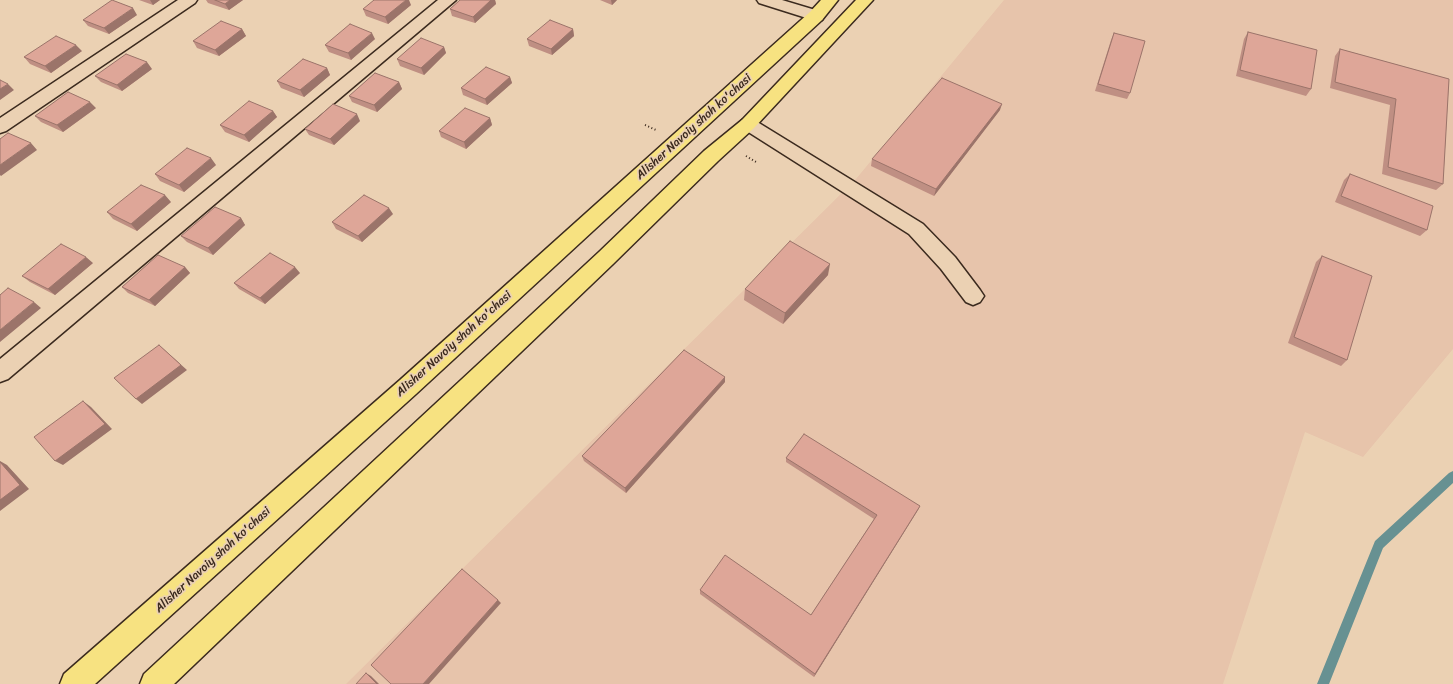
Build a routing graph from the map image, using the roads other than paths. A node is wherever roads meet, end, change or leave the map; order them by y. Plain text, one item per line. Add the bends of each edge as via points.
1 (189, 0) edge
2 (448, 0) edge
3 (765, 0) edge
4 (830, 0) edge
5 (864, 0) edge
6 (816, 16) junction
7 (748, 124) junction
8 (0, 127) edge
9 (973, 296) dead end
10 (0, 372) edge
11 (74, 684) edge
12 (154, 684) edge

1 - 8 street
2 - 10 street
3 - 6 street
4 - 6 main road, Alisher Navoiy shoh ko'chasi
5 - 7 main road
6 - 11 main road, Alisher Navoiy shoh ko'chasi via 408,387
7 - 9 street via 916,228 948,262
7 - 12 main road via 711,156

